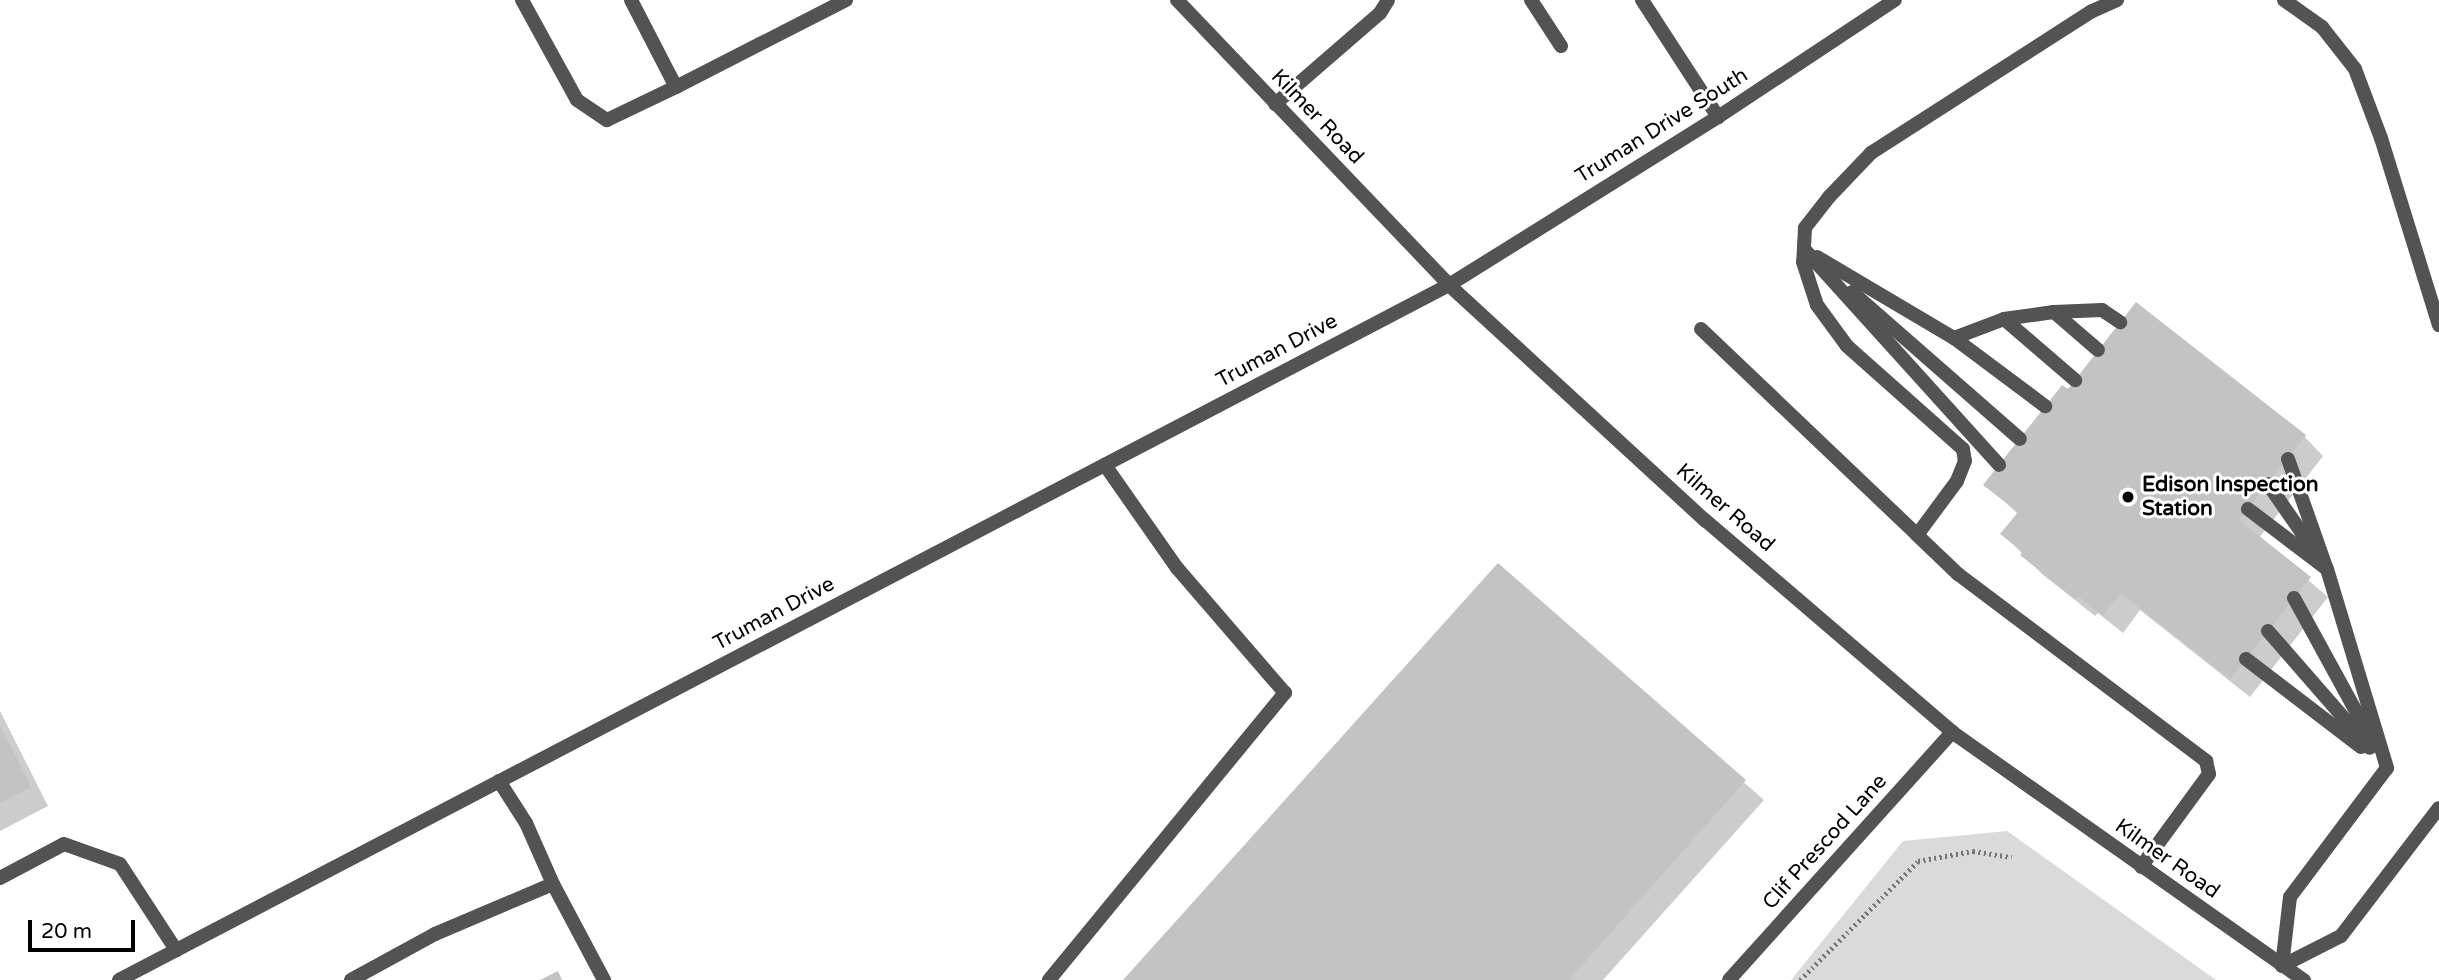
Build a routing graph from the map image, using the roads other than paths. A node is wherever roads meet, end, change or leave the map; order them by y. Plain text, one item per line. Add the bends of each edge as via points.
1 (522, 0) edge
2 (631, 0) edge
3 (846, 0) edge
4 (1177, 0) edge
5 (1388, 0) edge
6 (1531, 0) edge
7 (1895, 0) edge
8 (2117, 0) edge
9 (2284, 0) edge
10 (1649, 2) edge
11 (1561, 46) dead end
12 (676, 87) junction
13 (1275, 104) junction
14 (1718, 117) junction
15 (1804, 249) junction
16 (1449, 285) junction
17 (2054, 312) junction
18 (2004, 319) junction
19 (2120, 322) dead end
20 (2439, 325) edge
21 (1701, 329) dead end
22 (1954, 338) junction
23 (2098, 350) dead end
24 (2075, 380) dead end
25 (2046, 406) dead end
26 (2020, 439) dead end
27 (2288, 459) dead end
28 (1105, 464) junction
29 (1999, 465) dead end
30 (2268, 484) dead end
31 (2248, 509) dead end
32 (1917, 534) junction
33 (2327, 569) junction
34 (2294, 598) dead end
35 (2268, 631) dead end
36 (2246, 659) dead end
37 (1952, 732) junction
38 (2387, 768) junction
39 (499, 781) junction
40 (2439, 808) edge
41 (2141, 867) junction
42 (0, 878) edge
43 (553, 884) junction
44 (176, 950) junction
45 (2282, 966) junction
46 (119, 980) edge
47 (351, 980) edge
48 (604, 980) edge
49 (1049, 980) edge
50 (1729, 980) edge
51 (2304, 980) edge

1 - 12 street via 577,100 607,120
2 - 12 street
3 - 12 street
4 - 13 street, Kilmer Road
5 - 13 street via 1380,13
6 - 11 street
7 - 14 street, Truman Drive South
8 - 15 street via 2092,11 1871,153 1805,228
9 - 20 street via 2322,27 2355,69
10 - 14 street
13 - 16 street, Kilmer Road
14 - 16 street, Truman Drive South
15 - 22 street
15 - 26 street
15 - 29 street
15 - 32 street via 1803,262 1817,305 1847,346 1963,449 1965,461 1957,481
16 - 28 street, Truman Drive
16 - 37 street, Kilmer Road via 1705,520
17 - 18 street
17 - 19 street via 2102,310
17 - 23 street
18 - 22 street
18 - 24 street
21 - 32 street
22 - 25 street
27 - 33 street
28 - 39 street, Truman Drive
28 - 49 street via 1177,568 1285,693
30 - 33 street
31 - 33 street
32 - 41 street via 1958,574 2206,761 2209,774
33 - 38 street
34 - 38 street
35 - 38 street
36 - 38 street
37 - 41 street, Kilmer Road
37 - 50 street, Clif Prescod Lane
38 - 45 street via 2290,897
39 - 43 street via 526,823
39 - 44 street, Truman Drive
40 - 45 street via 2341,936
41 - 45 street, Kilmer Road
42 - 44 street via 64,844 120,864
43 - 47 street via 435,934
43 - 48 street
44 - 46 street, Truman Drive
45 - 51 street, Kilmer Road

